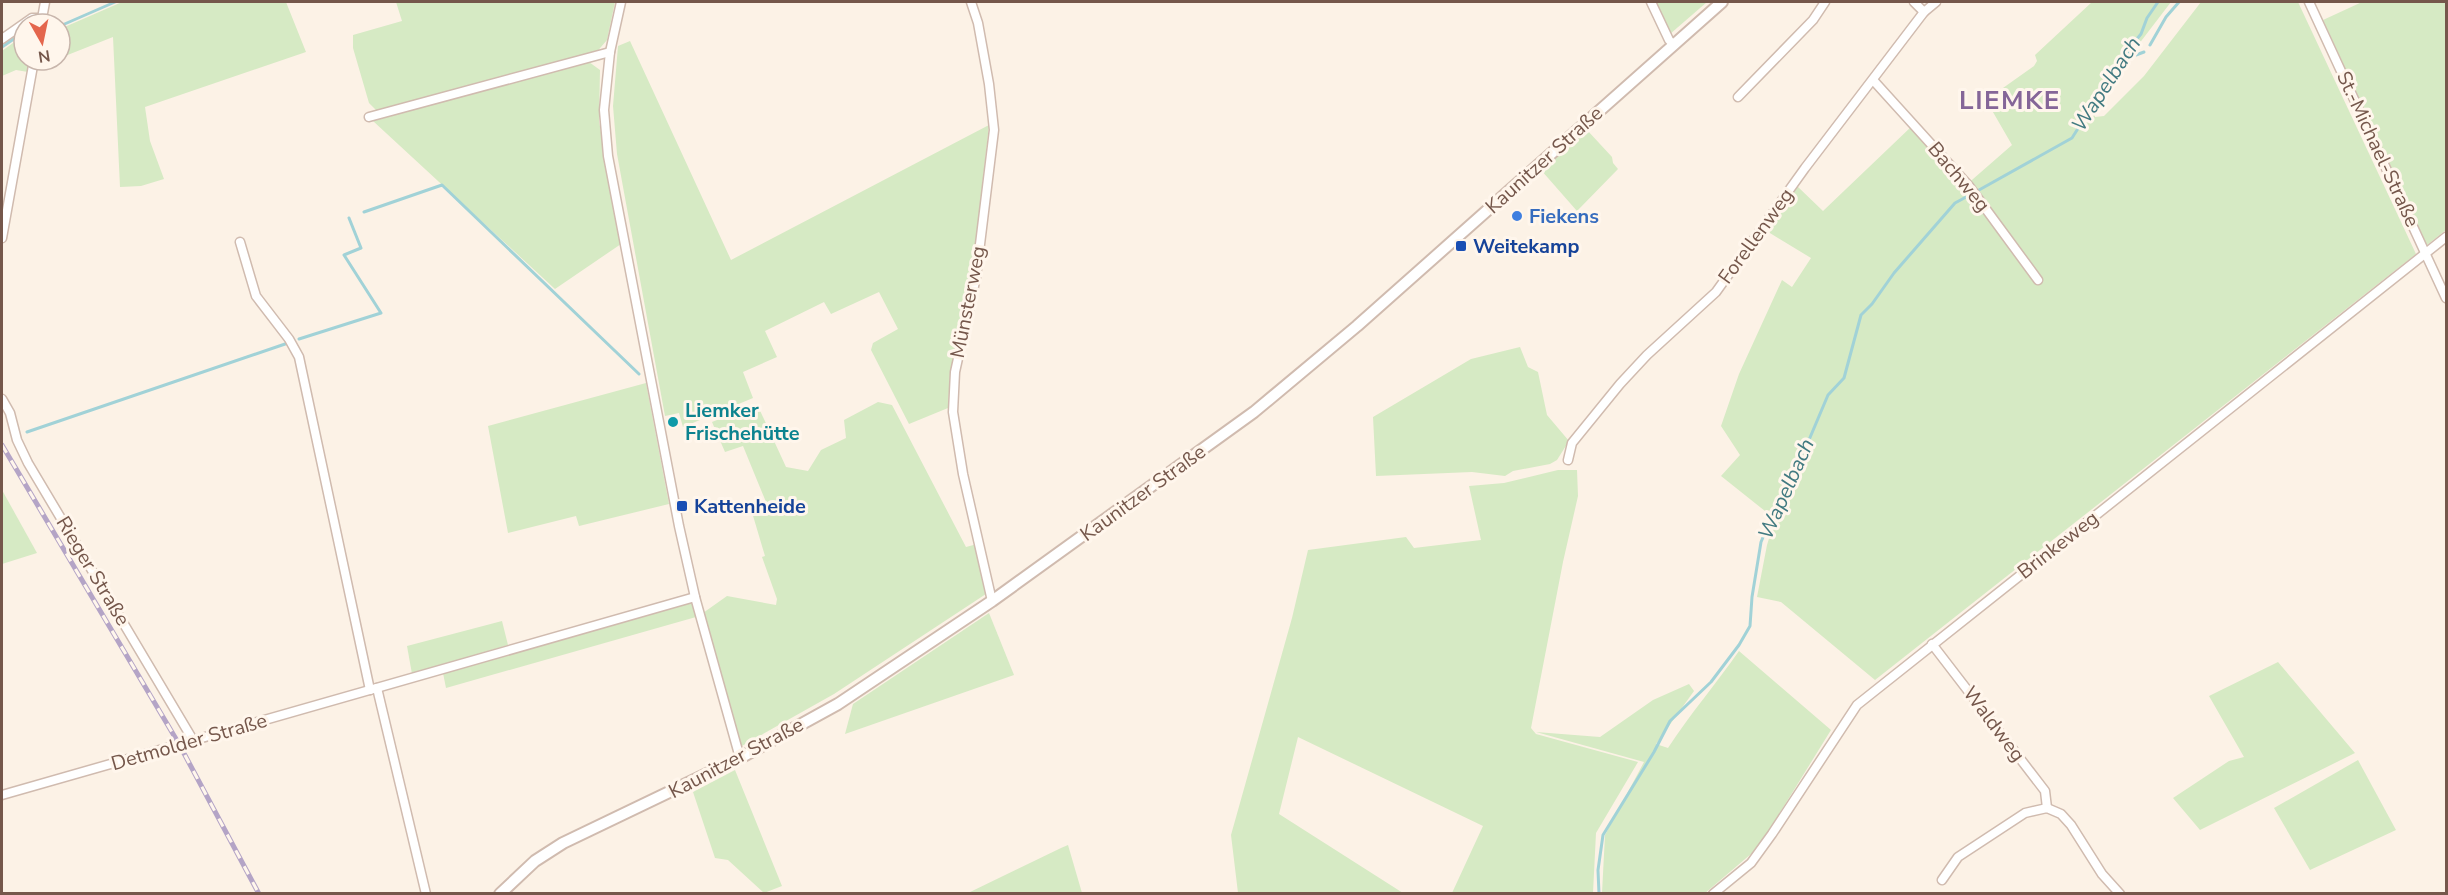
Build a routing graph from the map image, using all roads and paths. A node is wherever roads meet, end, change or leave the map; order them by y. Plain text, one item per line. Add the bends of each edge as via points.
1 (621, 2) edge
2 (971, 2) edge
3 (1651, 2) edge
4 (1722, 2) edge
5 (1825, 2) edge
6 (1914, 2) edge
7 (1936, 2) edge
8 (2309, 2) edge
9 (1924, 12) junction
10 (1674, 45) junction
11 (610, 52) junction
12 (32, 72) edge
13 (1873, 80) junction
14 (1738, 98) dead end
15 (369, 117) dead end
16 (2446, 237) edge
17 (2, 238) edge
18 (240, 242) dead end
19 (2426, 253) junction
20 (2038, 280) dead end
21 (2446, 298) edge
22 (2, 399) edge
23 (1568, 460) dead end
24 (695, 597) junction
25 (992, 601) junction
26 (1932, 644) junction
27 (374, 689) junction
28 (193, 740) junction
29 (740, 758) junction
30 (2, 795) edge
31 (2047, 808) junction
32 (1942, 880) dead end
33 (426, 894) edge
34 (500, 894) edge
35 (1713, 894) edge
36 (2120, 894) edge

1 - 11 street
2 - 25 street, Münsterweg via 989,84 994,130 976,277 955,372 953,412
3 - 10 street
4 - 10 street, Kaunitzer Straße
5 - 14 street via 1813,20
6 - 9 street
7 - 9 street, Forellenweg
8 - 19 street, St.-Michael-Straße
9 - 13 street, Forellenweg
10 - 25 street, Kaunitzer Straße via 1254,412
11 - 15 street
11 - 24 street via 604,110 608,156
12 - 17 street
13 - 20 street, Bachweg via 1969,186
13 - 23 street, Forellenweg via 1716,292 1620,384 1572,443
16 - 19 street, Brinkeweg
18 - 27 street via 256,296 298,357
19 - 21 street, St.-Michael-Straße
19 - 26 street, Brinkeweg
22 - 28 street, Rieger Straße via 28,463
24 - 27 street, Detmolder Straße
24 - 29 street
25 - 29 street, Kaunitzer Straße via 838,704
26 - 31 street, Waldweg via 2045,791
26 - 35 street, Brinkeweg via 1857,705 1756,856
27 - 28 street, Detmolder Straße
27 - 33 street
28 - 30 street, Detmolder Straße
29 - 34 street, Kaunitzer Straße via 563,843 535,861
31 - 32 street via 2025,813 1958,857
31 - 36 street via 2061,814 2071,825 2102,874

